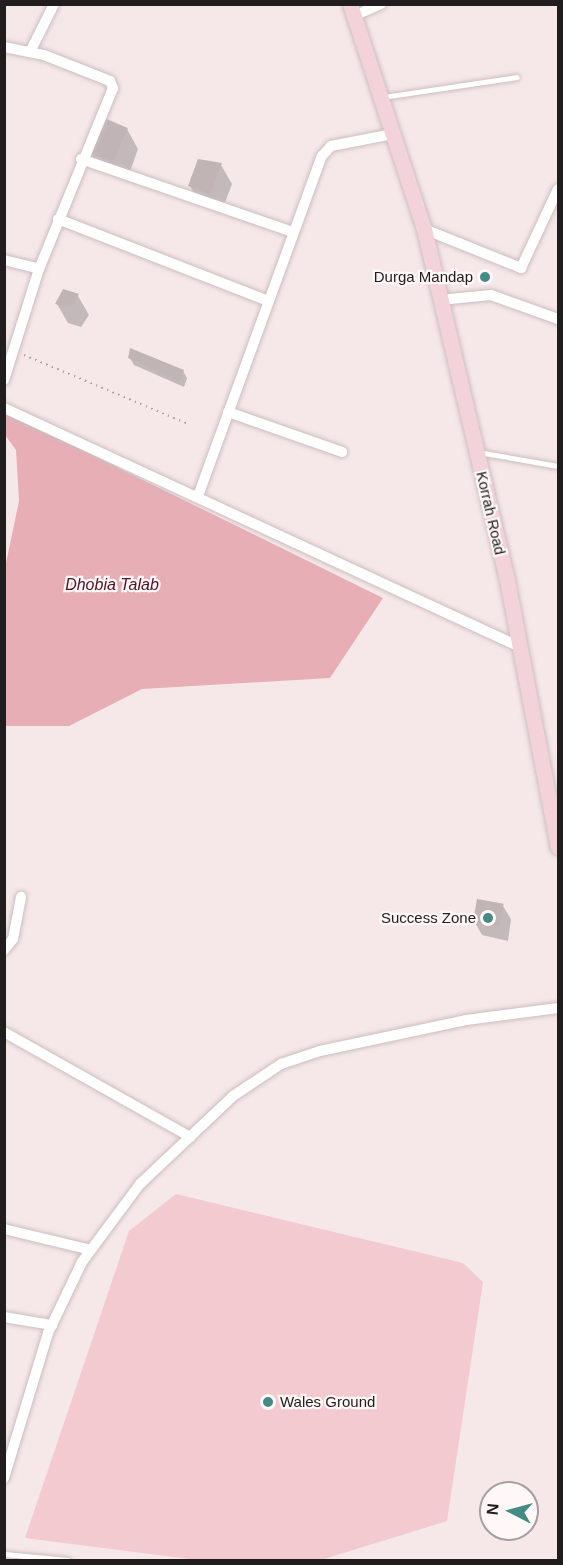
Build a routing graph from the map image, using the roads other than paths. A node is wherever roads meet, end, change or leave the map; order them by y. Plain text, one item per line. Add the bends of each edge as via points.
1 (54, 4) edge
2 (381, 4) edge
3 (352, 10) edge
4 (4, 47) edge
5 (30, 52) junction
6 (517, 77) dead end
7 (381, 97) junction
8 (393, 134) junction
9 (81, 159) junction
10 (558, 189) edge
11 (58, 219) junction
12 (423, 229) junction
13 (293, 232) junction
14 (4, 260) edge
15 (39, 269) junction
16 (440, 300) junction
17 (268, 301) junction
18 (558, 319) edge
19 (4, 380) edge
20 (4, 408) edge
21 (228, 412) junction
22 (342, 452) dead end
23 (477, 452) junction
24 (558, 466) edge
25 (198, 496) junction
26 (520, 646) junction
27 (558, 847) edge
28 (21, 897) dead end
29 (4, 950) edge
30 (558, 1008) edge
31 (4, 1032) edge
32 (190, 1137) junction
33 (4, 1229) edge
34 (91, 1250) junction
35 (4, 1317) edge
36 (52, 1325) junction
37 (4, 1478) edge
38 (4, 1554) edge
39 (68, 1560) edge

1 - 5 street
2 - 3 street
3 - 7 main road, Korrah Road
4 - 5 street
5 - 9 street via 112,82 111,95
6 - 7 lane
7 - 8 main road, Korrah Road
8 - 12 main road, Korrah Road
8 - 13 street via 326,150
9 - 11 street
9 - 13 street
10 - 12 street via 521,268
11 - 15 street
11 - 17 street
12 - 16 main road, Korrah Road
13 - 17 street
14 - 15 street
15 - 19 street
16 - 18 street via 490,295
16 - 23 main road, Korrah Road
17 - 21 street
20 - 25 street
21 - 22 street
21 - 25 street
23 - 24 lane
23 - 26 main road, Korrah Road
25 - 26 street
26 - 27 main road, Korrah Road
28 - 29 street via 13,939
30 - 32 street via 466,1020 310,1054 281,1064 233,1096
31 - 32 street
32 - 34 street via 140,1184
33 - 34 street
34 - 36 street
35 - 36 street
36 - 37 street
38 - 39 lane

